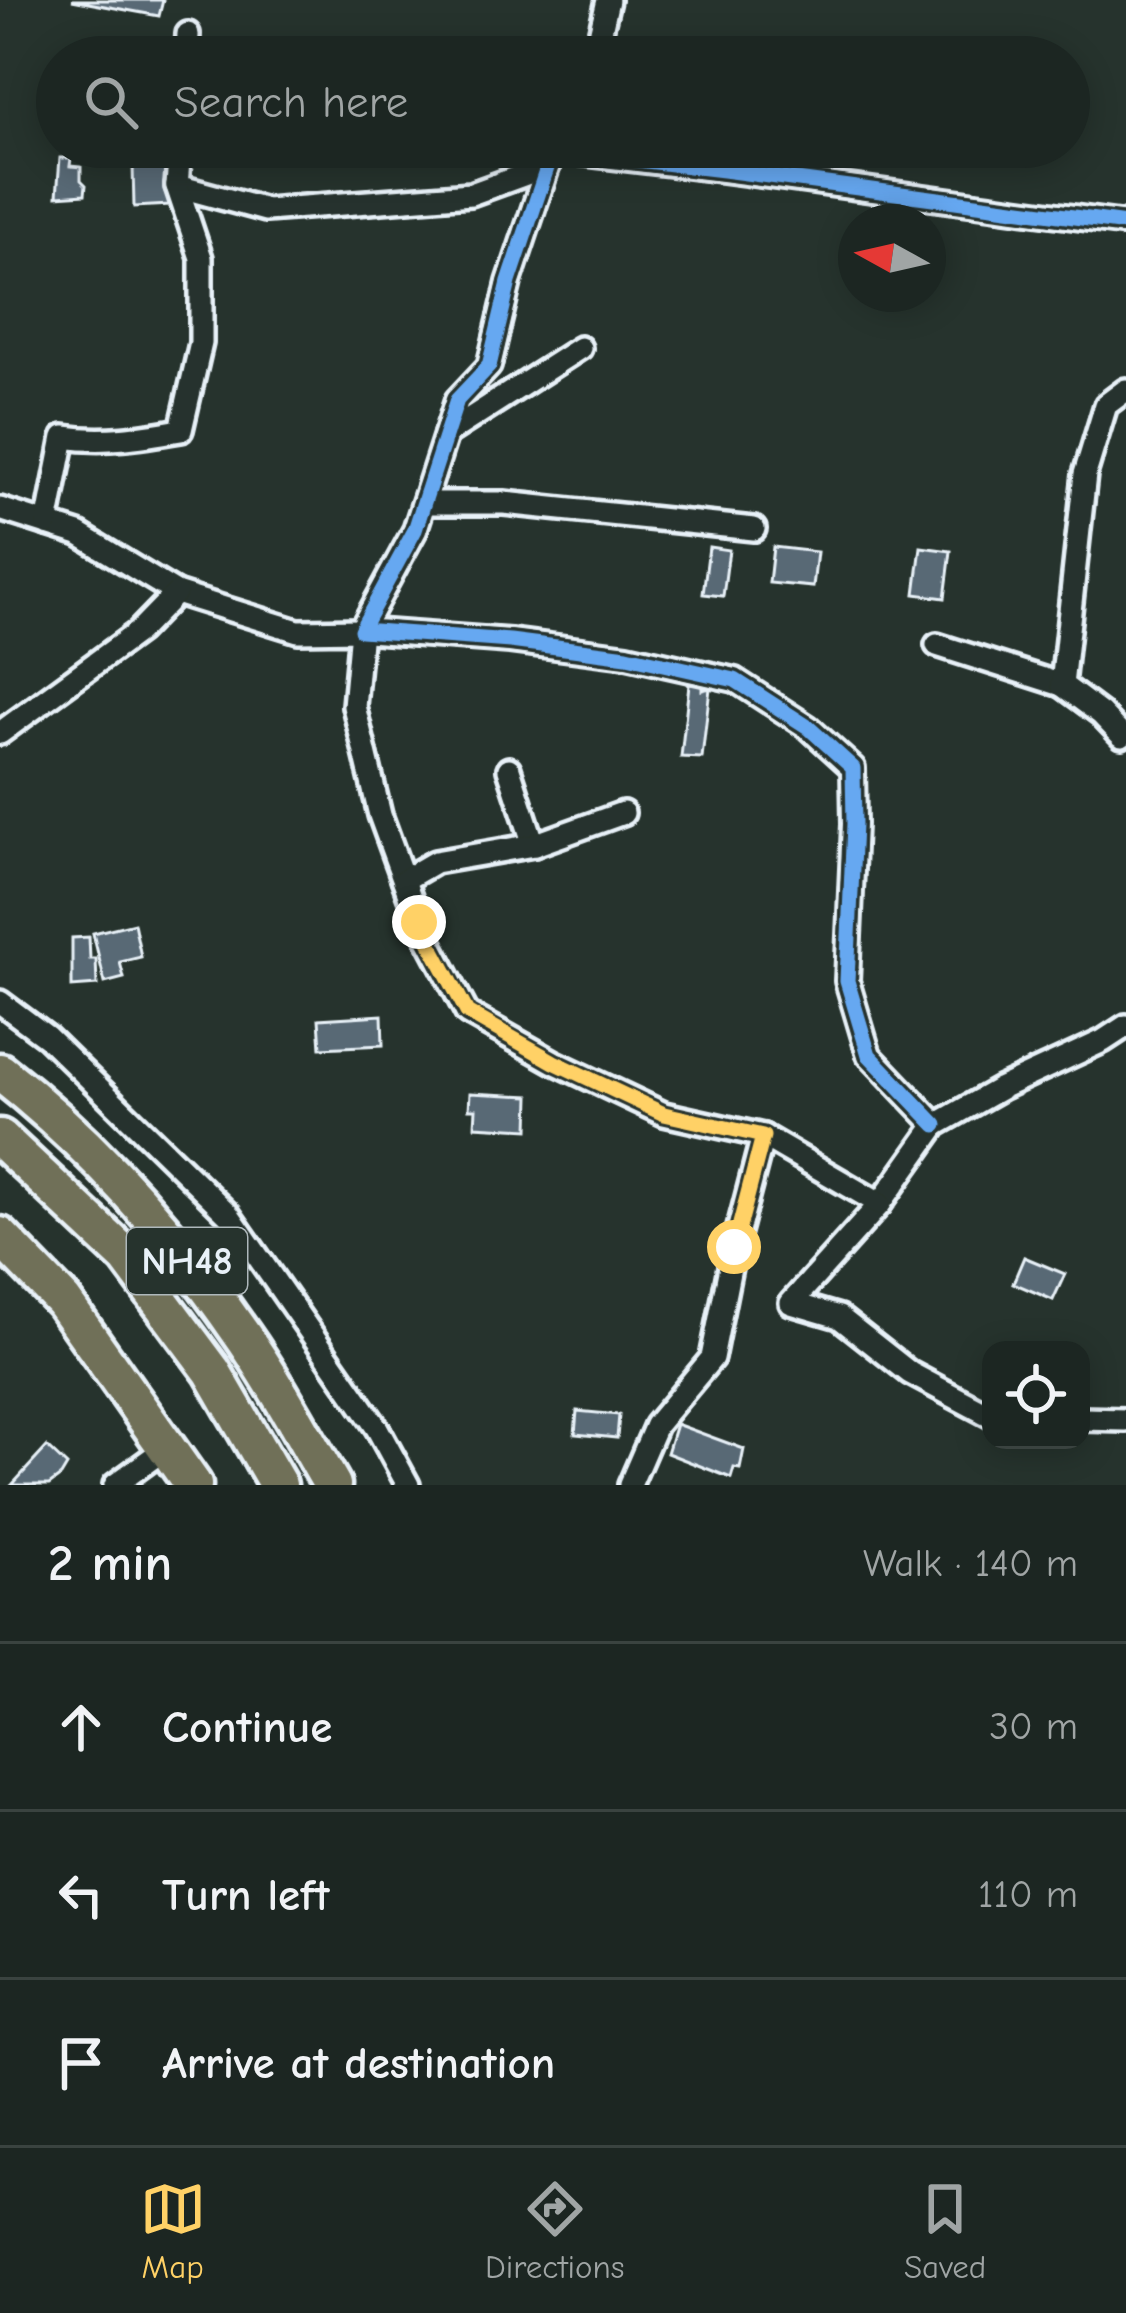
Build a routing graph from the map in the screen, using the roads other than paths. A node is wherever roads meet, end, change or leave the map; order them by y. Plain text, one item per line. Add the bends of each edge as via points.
1 (608, 0) edge
2 (600, 36) edge
3 (178, 168) edge
4 (524, 168) edge
5 (547, 168) edge
6 (702, 168) edge
7 (176, 186) junction
8 (1126, 224) edge
9 (580, 348) dead end
10 (1126, 390) edge
11 (446, 434) junction
12 (424, 503) junction
13 (0, 509) edge
14 (47, 524) junction
15 (754, 529) dead end
16 (176, 592) junction
17 (362, 630) junction
18 (937, 645) dead end
19 (1062, 685) junction
20 (0, 733) edge
21 (1122, 736) dead end
22 (509, 769) dead end
23 (623, 814) dead end
24 (534, 845) junction
25 (404, 880) junction
26 (0, 1002) edge
27 (1126, 1026) edge
28 (0, 1072) edge
29 (937, 1125) junction
30 (763, 1136) junction
31 (0, 1138) edge
32 (880, 1204) junction
33 (0, 1236) edge
34 (982, 1411) edge
35 (1090, 1419) edge
36 (1126, 1420) edge
37 (166, 1448) junction
38 (115, 1485) edge
39 (193, 1485) edge
40 (278, 1485) edge
41 (332, 1485) edge
42 (409, 1485) edge
43 (630, 1485) edge

1 - 2 street
3 - 7 street
4 - 7 street via 471,194 266,210
5 - 11 street via 490,366 457,400
6 - 8 street
7 - 14 street via 201,258 201,344 181,430 135,439 64,437
9 - 11 street
10 - 19 street via 1106,405 1085,474
11 - 12 street
12 - 15 street via 504,503
12 - 17 street
13 - 14 street
14 - 16 street via 79,534
16 - 17 street via 298,631
16 - 20 street via 138,632
17 - 25 street via 354,706
17 - 29 street via 627,656 736,680 808,727 854,768 847,981 869,1055
18 - 19 street
19 - 21 street
22 - 24 street
23 - 24 street
24 - 25 street via 435,862
25 - 30 street via 467,1012 664,1114
26 - 42 street via 47,1036 229,1215
27 - 29 street
28 - 41 highway, NH48 via 150,1212 243,1336
29 - 32 street
30 - 32 street
30 - 43 street via 712,1358 656,1425
31 - 40 highway, NH48 via 127,1256 212,1371
32 - 34 street via 791,1303 839,1317 910,1373
33 - 37 highway via 63,1300
35 - 36 street
37 - 38 street
37 - 39 highway

